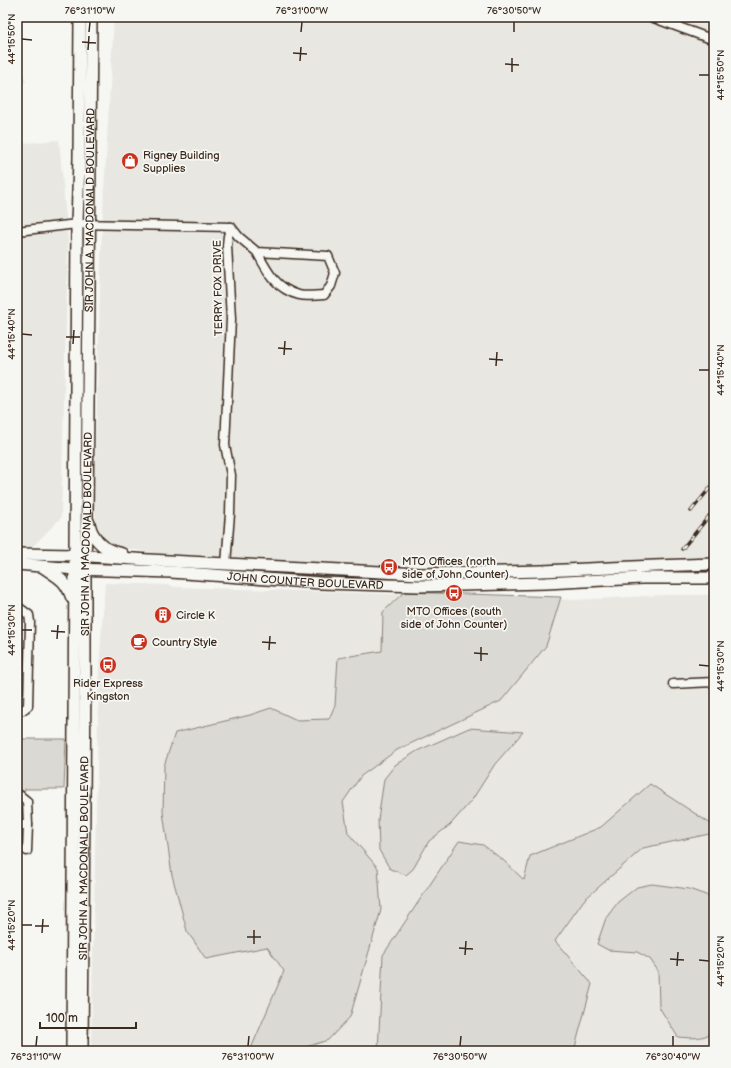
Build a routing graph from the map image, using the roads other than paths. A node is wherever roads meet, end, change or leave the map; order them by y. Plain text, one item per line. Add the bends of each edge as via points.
1 (80, 17) edge
2 (91, 17) edge
3 (651, 17) edge
4 (714, 40) edge
5 (77, 224) junction
6 (90, 224) junction
7 (231, 227) junction
8 (17, 231) edge
9 (257, 252) junction
10 (87, 517) junction
11 (17, 554) edge
12 (80, 555) junction
13 (149, 560) junction
14 (17, 564) edge
15 (226, 564) junction
16 (714, 564) edge
17 (42, 566) junction
18 (80, 569) junction
19 (714, 578) edge
20 (74, 602) junction
21 (17, 606) edge
22 (714, 682) edge
23 (673, 684) dead end
24 (17, 710) edge
25 (17, 793) edge
26 (17, 825) edge
27 (28, 825) junction
28 (27, 851) dead end
29 (72, 1051) edge
30 (82, 1051) edge

1 - 5 main road, SIR JOHN A. MACDONALD BOULEVARD
2 - 6 main road, SIR JOHN A. MACDONALD BOULEVARD
3 - 4 street
5 - 6 street, TERRY FOX DRIVE
5 - 8 street, TERRY FOX DRIVE
5 - 12 main road, SIR JOHN A. MACDONALD BOULEVARD
6 - 7 street, TERRY FOX DRIVE
6 - 10 main road, SIR JOHN A. MACDONALD BOULEVARD
7 - 9 street
7 - 15 street, TERRY FOX DRIVE via 227,245 231,319 226,445 231,475
9 - 9 street via 328,256 335,273 331,286 324,295 300,296 281,287 267,271
10 - 12 main road, SIR JOHN A. MACDONALD BOULEVARD
10 - 13 main road via 92,534 100,544 115,553
11 - 12 main road, JOHN COUNTER BOULEVARD
12 - 13 main road, JOHN COUNTER BOULEVARD
12 - 18 main road, SIR JOHN A. MACDONALD BOULEVARD
13 - 15 main road, JOHN COUNTER BOULEVARD
14 - 17 main road, JOHN COUNTER BOULEVARD
15 - 16 main road, JOHN COUNTER BOULEVARD via 420,574
17 - 18 main road, JOHN COUNTER BOULEVARD
17 - 20 main road via 62,580
18 - 19 main road, JOHN COUNTER BOULEVARD via 420,586
18 - 20 main road, SIR JOHN A. MACDONALD BOULEVARD
18 - 30 main road, SIR JOHN A. MACDONALD BOULEVARD
20 - 29 main road, SIR JOHN A. MACDONALD BOULEVARD
21 - 24 street via 28,615 30,622 28,706
22 - 23 street
25 - 27 street via 27,801
26 - 27 street
27 - 28 street

